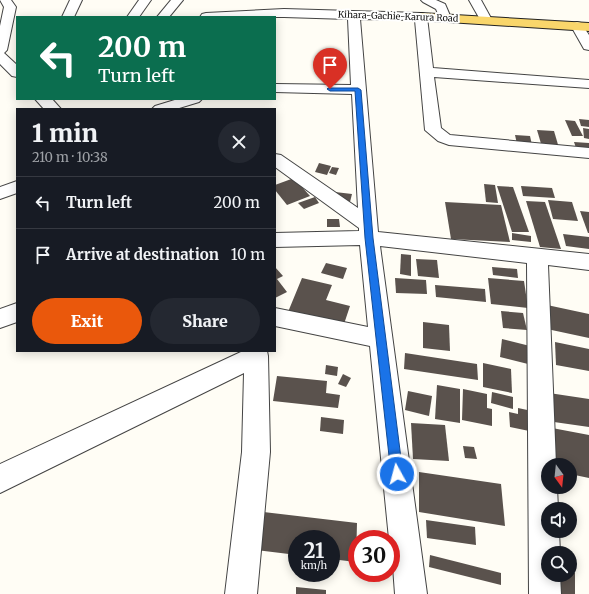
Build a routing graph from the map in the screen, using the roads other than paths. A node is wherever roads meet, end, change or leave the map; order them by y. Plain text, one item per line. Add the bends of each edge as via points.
1 (5, 0) edge
2 (76, 0) edge
3 (145, 0) edge
4 (177, 0) edge
5 (427, 0) edge
6 (475, 0) edge
7 (242, 4) dead end
8 (354, 14) junction
9 (231, 15) junction
10 (68, 16) edge
11 (134, 16) edge
12 (164, 16) edge
13 (218, 16) edge
14 (421, 17) junction
15 (445, 18) junction
16 (486, 20) junction
17 (583, 26) edge
18 (589, 46) edge
19 (3, 53) edge
20 (16, 72) edge
21 (428, 72) junction
22 (589, 84) edge
23 (276, 88) edge
24 (358, 90) junction
25 (44, 100) edge
26 (191, 100) edge
27 (195, 100) edge
28 (52, 108) edge
29 (163, 108) edge
30 (206, 108) edge
31 (589, 153) edge
32 (276, 159) edge
33 (16, 187) edge
34 (0, 193) edge
35 (368, 231) junction
36 (276, 240) edge
37 (538, 256) junction
38 (589, 262) edge
39 (16, 312) edge
40 (276, 316) edge
41 (0, 319) edge
42 (381, 339) junction
43 (256, 353) edge
44 (0, 479) edge
45 (241, 594) edge
46 (411, 594) edge
47 (545, 594) edge

1 - 19 street via 10,11
2 - 10 street
3 - 11 street
4 - 12 street
5 - 15 street via 441,8
6 - 16 street
7 - 9 street
8 - 9 street, Kihara-Gachie-Karura Road
8 - 14 street, Kihara-Gachie-Karura Road
8 - 24 street
9 - 13 street, Kihara-Gachie-Karura Road
14 - 15 main road, Kihara-Gachie-Karura Road
14 - 21 street
15 - 16 main road, Kihara-Gachie-Karura Road
16 - 17 main road, Kihara-Gachie-Karura Road
17 - 18 street
19 - 20 street
21 - 22 street
21 - 31 street via 433,130 444,138
23 - 24 street
24 - 35 street
25 - 28 street
26 - 29 street
27 - 30 street
32 - 35 street
33 - 34 street
35 - 36 street
35 - 37 street
35 - 42 street
37 - 38 street
37 - 47 street
39 - 41 street
40 - 42 street
42 - 46 street
43 - 44 street
43 - 45 street via 256,452

